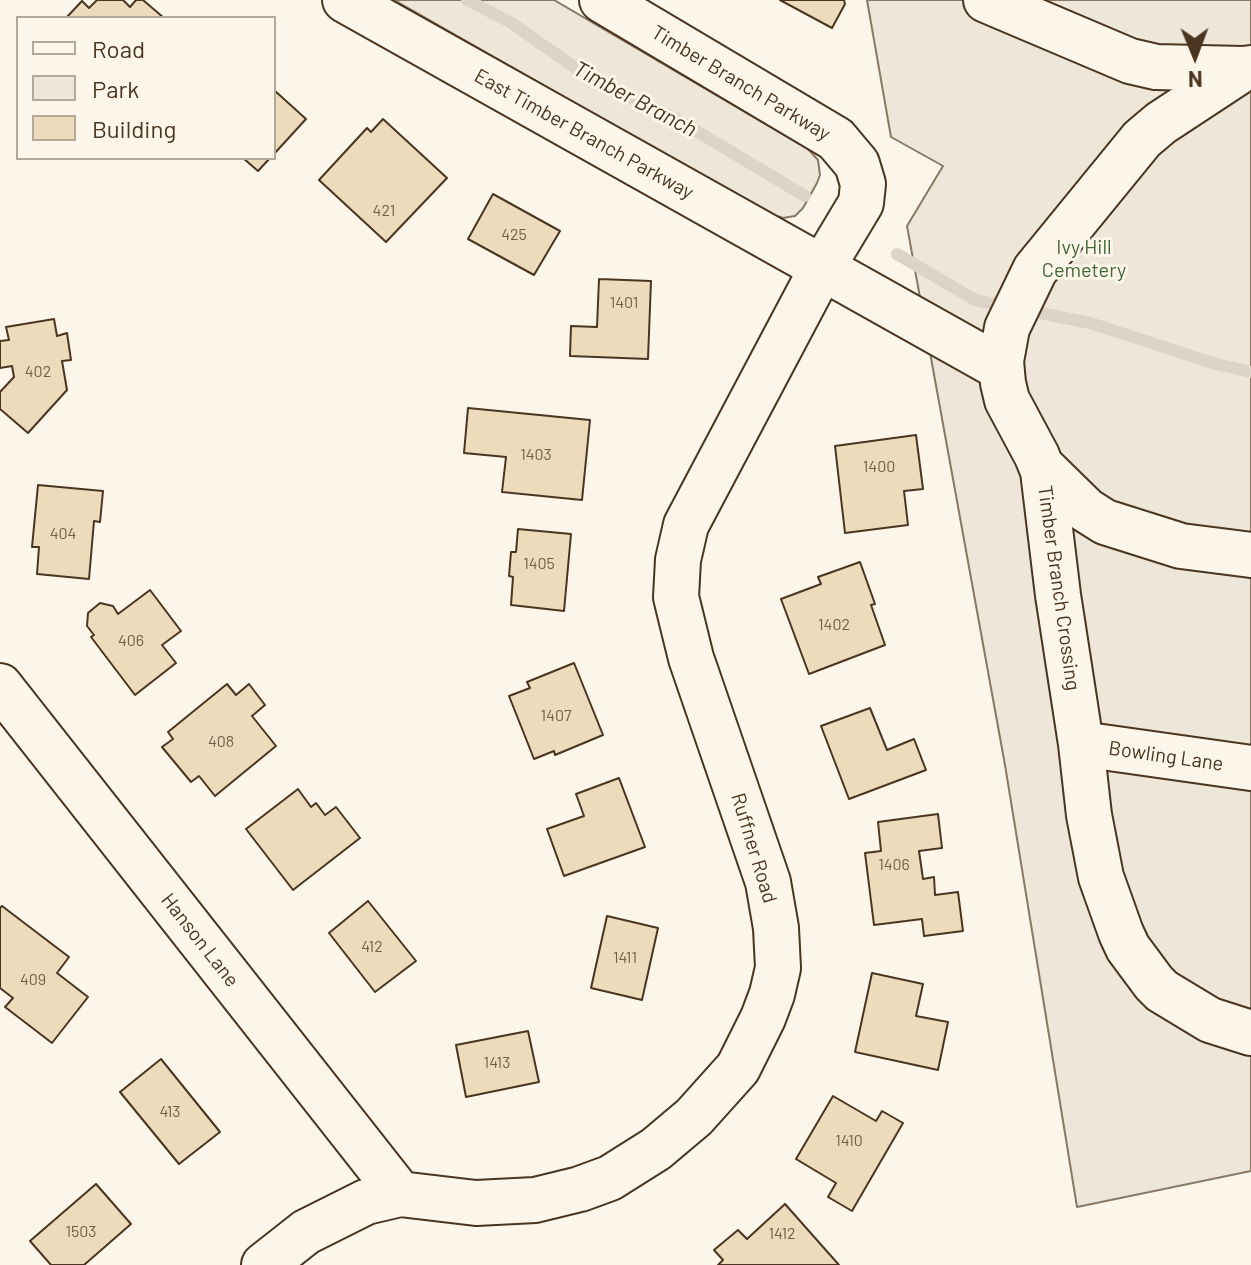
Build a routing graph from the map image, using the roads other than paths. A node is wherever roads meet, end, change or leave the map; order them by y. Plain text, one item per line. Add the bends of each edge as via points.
1 (345, 0) edge
2 (602, 0) edge
3 (986, 0) edge
4 (1247, 68) edge
5 (822, 268) junction
6 (1001, 368) junction
7 (1041, 466) junction
8 (1251, 555) edge
9 (0, 686) edge
10 (1081, 744) junction
11 (1251, 768) edge
12 (1251, 1033) edge
13 (400, 1194) junction
14 (264, 1265) edge

1 - 5 street, East Timber Branch Parkway
2 - 5 street, Timber Branch Parkway via 836,139 857,164 861,203
3 - 4 street via 1130,61 1156,67
4 - 6 street, Timber Branch Crossing via 1142,139 1046,254 1016,307
5 - 6 street, East Timber Branch Parkway
5 - 13 street, Ruffner Road via 686,525 678,560 676,597 691,658 768,882 778,968 763,1018 738,1068 694,1117 610,1178 535,1200 476,1203
6 - 7 street, Timber Branch Crossing via 1007,400
7 - 8 street via 1105,522 1181,546
7 - 10 street, Timber Branch Crossing
9 - 13 street, Hanson Lane
10 - 11 street, Bowling Lane
10 - 12 street, Timber Branch Crossing via 1101,877 1126,945 1162,991 1210,1020
13 - 14 street, Ruffner Road via 366,1202 306,1232

